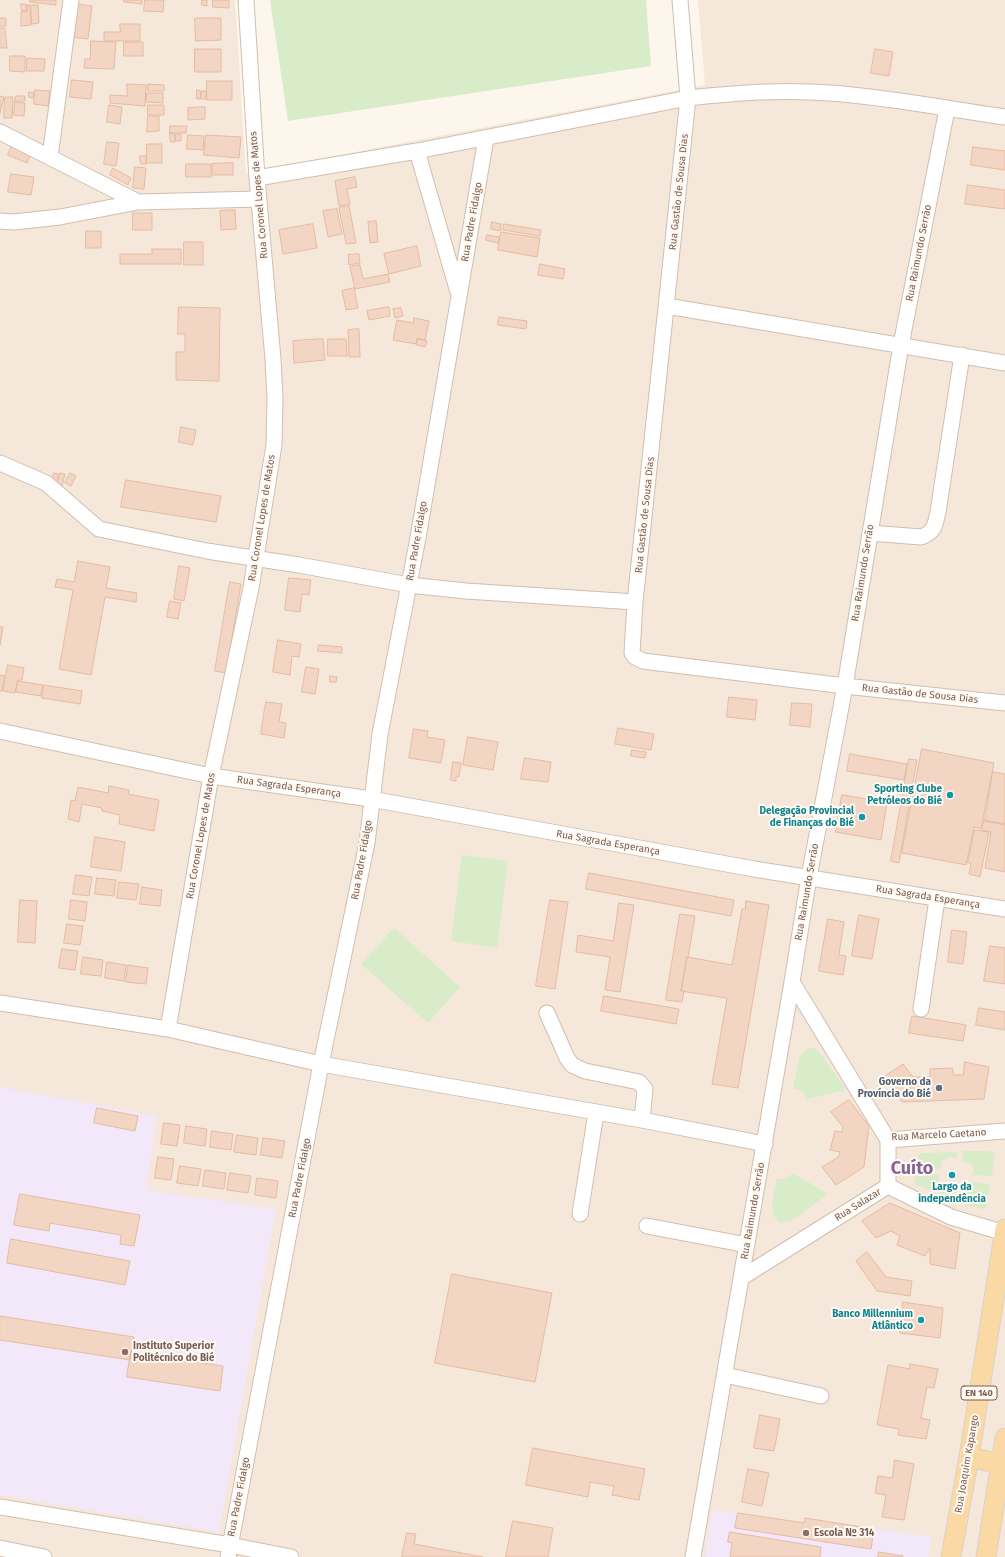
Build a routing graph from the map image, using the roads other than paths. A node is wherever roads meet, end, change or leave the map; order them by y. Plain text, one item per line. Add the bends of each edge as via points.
1 (71, 0) edge
2 (246, 0) edge
3 (680, 0) edge
4 (688, 98) junction
5 (947, 109) junction
6 (1005, 117) edge
7 (0, 132) edge
8 (486, 138) junction
9 (417, 151) junction
10 (50, 158) junction
11 (257, 178) junction
12 (259, 198) junction
13 (138, 202) junction
14 (0, 221) edge
15 (459, 296) junction
16 (667, 306) junction
17 (901, 345) junction
18 (962, 355) junction
19 (1005, 363) edge
20 (0, 463) edge
21 (870, 533) junction
22 (256, 558) junction
23 (409, 585) junction
24 (636, 602) junction
25 (845, 686) junction
26 (1005, 703) edge
27 (0, 732) edge
28 (212, 776) junction
29 (371, 799) junction
30 (809, 877) junction
31 (937, 899) junction
32 (1005, 909) edge
33 (792, 982) junction
34 (0, 1003) edge
35 (920, 1009) dead end
36 (547, 1013) dead end
37 (168, 1029) junction
38 (321, 1064) junction
39 (596, 1113) junction
40 (642, 1120) junction
41 (1005, 1131) edge
42 (888, 1140) junction
43 (765, 1144) junction
44 (888, 1186) junction
45 (580, 1214) dead end
46 (647, 1226) dead end
47 (1005, 1232) edge
48 (747, 1245) junction
49 (741, 1278) junction
50 (725, 1375) junction
51 (821, 1396) dead end
52 (1005, 1438) edge
53 (969, 1457) junction
54 (1001, 1464) junction
55 (0, 1507) edge
56 (0, 1548) edge
57 (229, 1551) edge
58 (44, 1557) edge
59 (291, 1557) edge
60 (693, 1557) edge
61 (951, 1557) edge
62 (986, 1557) edge

1 - 10 street
2 - 11 street, Rua Coronel Lopes de Matos
3 - 4 street, Rua Gastão de Sousa Dias
4 - 5 street via 770,91 830,92
4 - 8 street
4 - 16 street, Rua Gastão de Sousa Dias
5 - 6 street
5 - 17 street, Rua Raimundo Serrão
7 - 10 street
8 - 9 street
8 - 15 street, Rua Padre Fidalgo
9 - 11 street
9 - 15 street
10 - 13 street
11 - 12 street, Rua Coronel Lopes de Matos
12 - 13 street
12 - 22 street, Rua Coronel Lopes de Matos via 275,399 274,445
13 - 14 street via 60,217
15 - 23 street, Rua Padre Fidalgo
16 - 17 street
16 - 24 street, Rua Gastão de Sousa Dias
17 - 18 street
17 - 21 street, Rua Raimundo Serrão
18 - 19 street
18 - 21 street via 934,528 929,534 921,537
20 - 22 street via 46,483 99,529 206,551
21 - 25 street, Rua Raimundo Serrão
22 - 23 street
22 - 28 street, Rua Coronel Lopes de Matos
23 - 24 street
23 - 29 street, Rua Padre Fidalgo via 380,734
24 - 25 street, Rua Gastão de Sousa Dias via 632,653 643,661
25 - 26 street, Rua Gastão de Sousa Dias
25 - 30 street, Rua Raimundo Serrão
27 - 28 street, Rua Sagrada Esperança
28 - 29 street, Rua Sagrada Esperança
28 - 37 street, Rua Coronel Lopes de Matos
29 - 30 street, Rua Sagrada Esperança
29 - 38 street, Rua Padre Fidalgo via 367,843
30 - 31 street, Rua Sagrada Esperança
30 - 33 street, Rua Raimundo Serrão
31 - 32 street, Rua Sagrada Esperança
31 - 35 street
33 - 42 street, Rua Marcelo Caetano
33 - 43 street, Rua Raimundo Serrão
34 - 37 street
36 - 40 street via 572,1065 585,1071 643,1085 645,1089
37 - 38 street
38 - 39 street
38 - 57 street, Rua Padre Fidalgo
39 - 40 street
39 - 45 street
40 - 43 street
41 - 42 street, Rua Marcelo Caetano
42 - 44 street
43 - 48 street, Rua Raimundo Serrão
44 - 47 street, Rua Salazar via 951,1217
44 - 49 street, Rua Salazar
46 - 48 street
47 - 53 main road, Rua Joaquim Kapango / EN 140
48 - 49 street, Rua Raimundo Serrão
49 - 50 street, Rua Raimundo Serrão
50 - 51 street
50 - 60 street, Rua Raimundo Serrão
52 - 54 main road
53 - 54 main road
53 - 61 main road, Rua Joaquim Kapango / EN 140
54 - 62 main road
55 - 57 street
56 - 58 street
57 - 59 street

